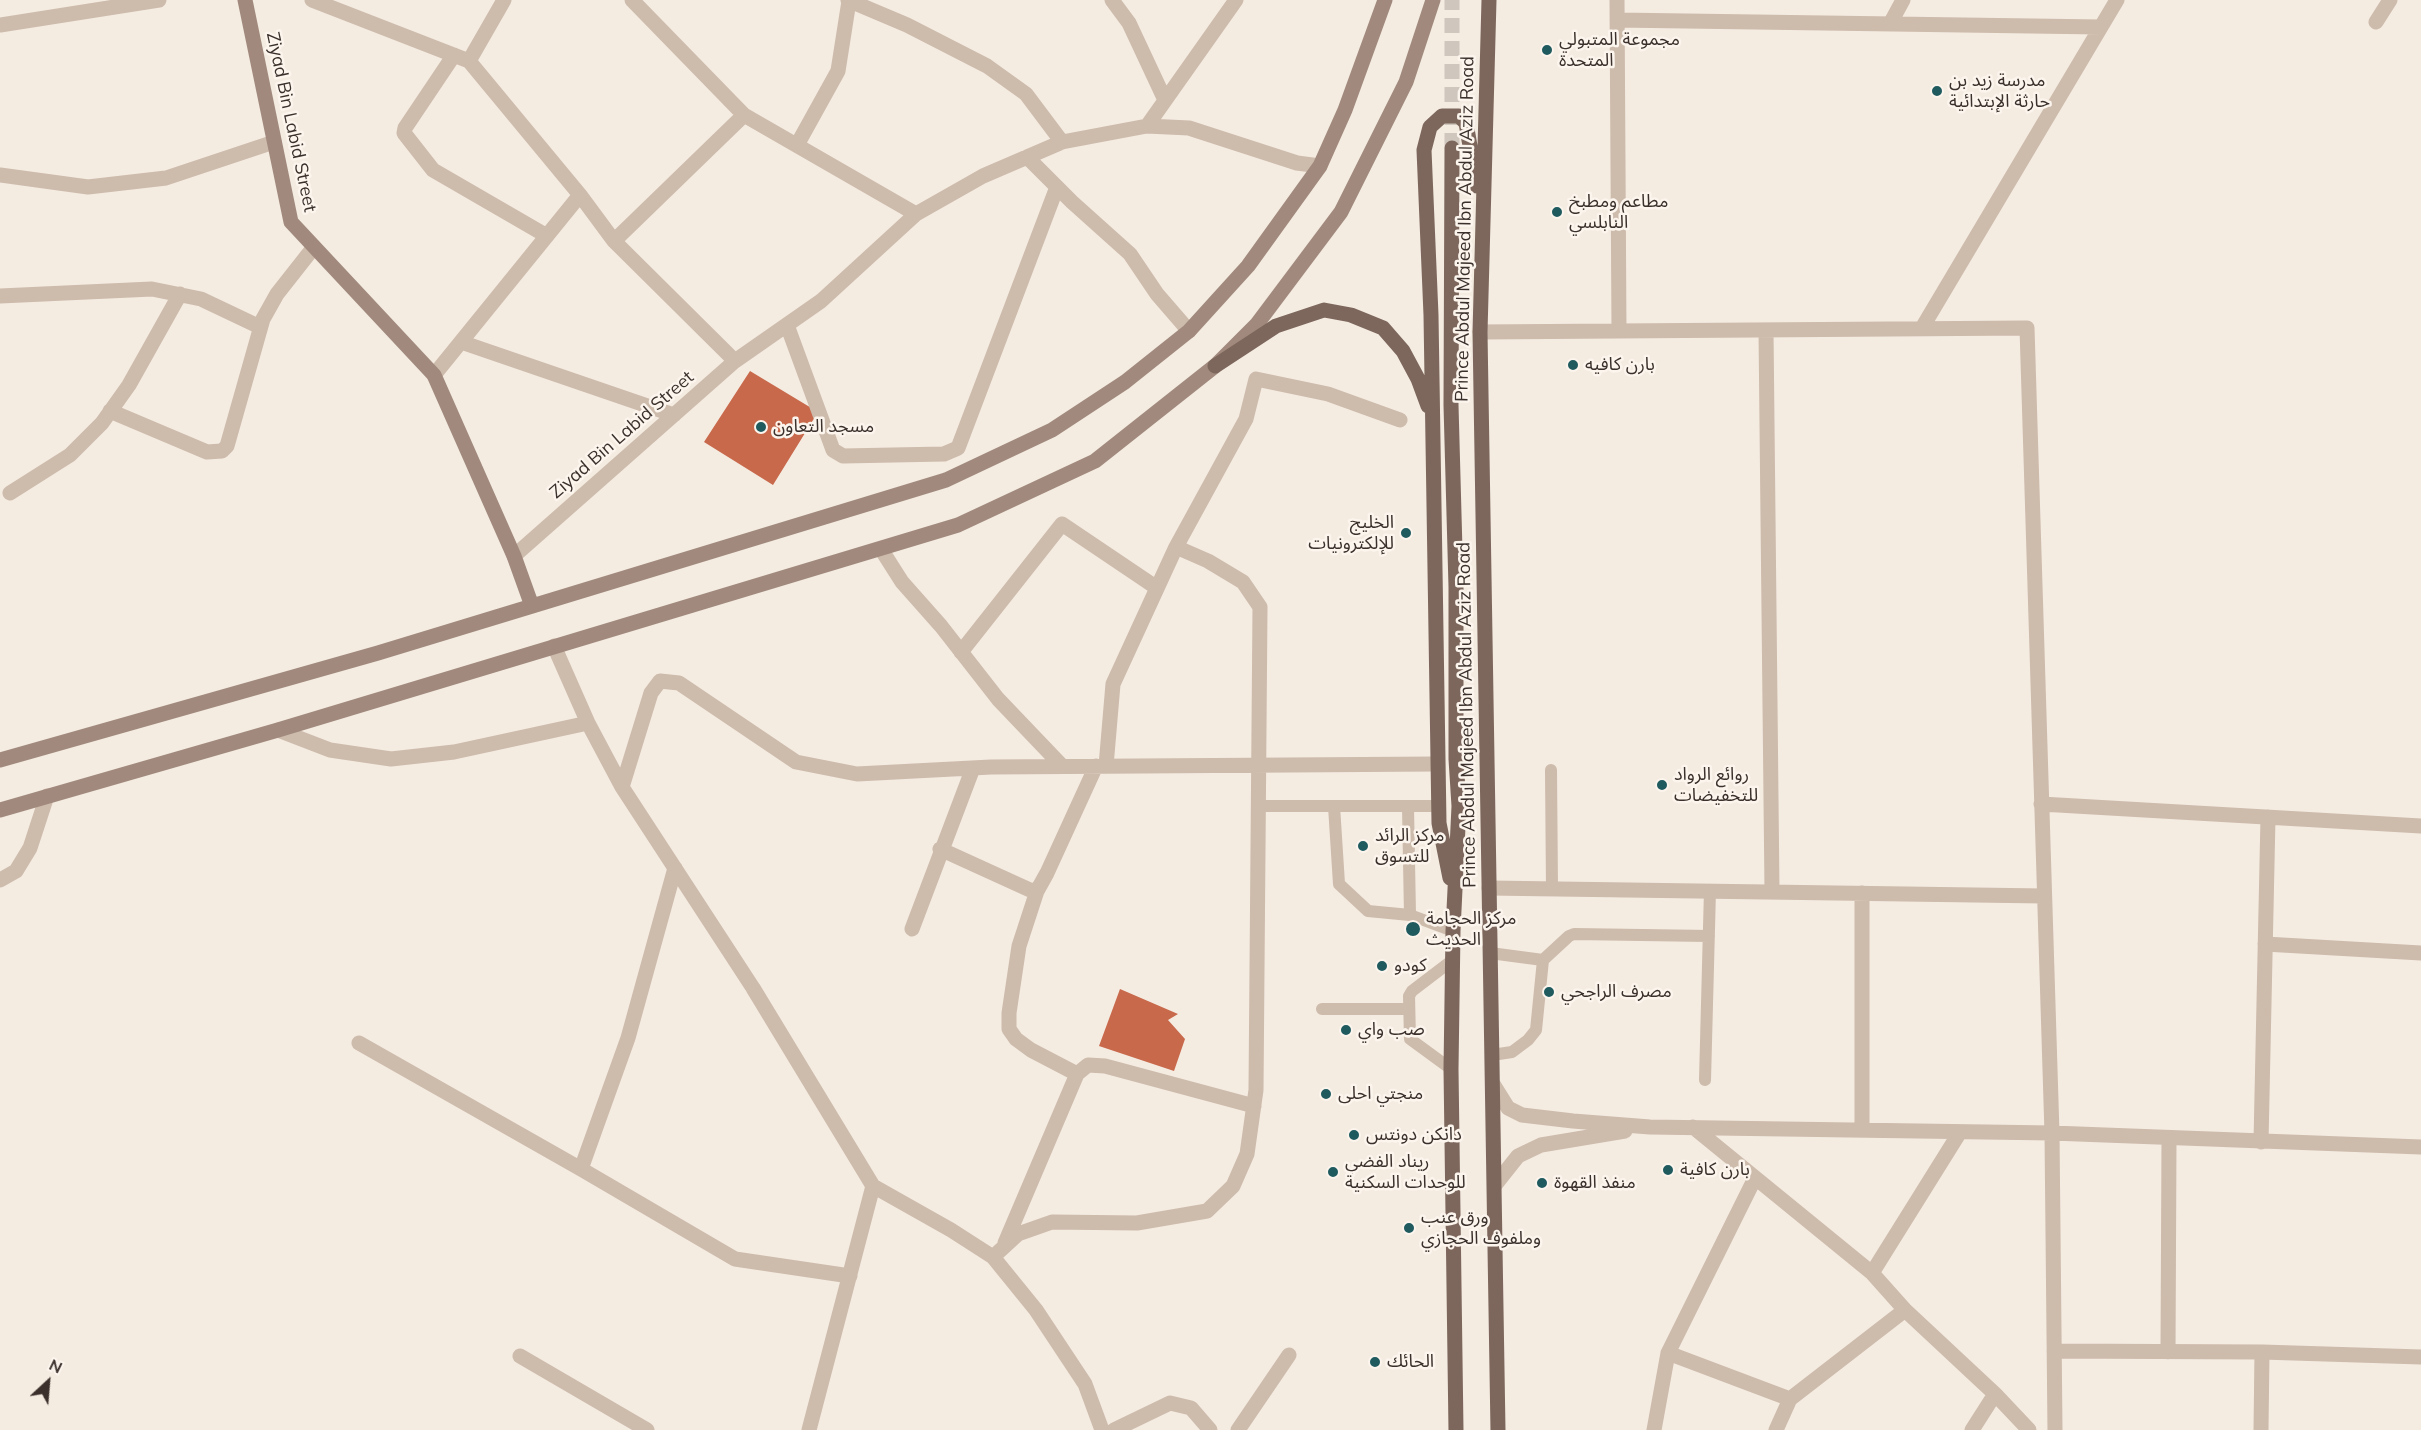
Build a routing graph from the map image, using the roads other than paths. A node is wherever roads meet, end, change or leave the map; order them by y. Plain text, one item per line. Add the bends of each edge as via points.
1 (159, 0) edge
2 (246, 0) edge
3 (312, 0) edge
4 (504, 0) edge
5 (632, 0) edge
6 (849, 0) edge
7 (1112, 0) edge
8 (1236, 0) edge
9 (1385, 0) edge
10 (1433, 0) edge
11 (1489, 0) edge
12 (1617, 0) edge
13 (1903, 0) edge
14 (2117, 0) edge
15 (2390, 0) edge
16 (1617, 20) junction
17 (2376, 22) dead end
18 (1890, 24) junction
19 (0, 25) edge
20 (2101, 27) junction
21 (454, 55) junction
22 (468, 61) junction
23 (1165, 100) junction
24 (744, 115) junction
25 (1147, 126) junction
26 (274, 142) junction
27 (1062, 142) junction
28 (797, 145) junction
29 (1452, 148) tunnel mouth
30 (1027, 157) junction
31 (1320, 165) junction
32 (0, 175) edge
33 (1057, 187) junction
34 (580, 195) junction
35 (916, 214) junction
36 (1483, 221) junction
37 (547, 236) junction
38 (614, 241) junction
39 (314, 247) junction
40 (180, 294) junction
41 (0, 296) edge
42 (787, 325) junction
43 (260, 327) junction
44 (1922, 328) junction
45 (1619, 330) junction
46 (1766, 330) junction
47 (1189, 331) junction
48 (1480, 332) junction
49 (461, 342) junction
50 (735, 361) junction
51 (1215, 366) junction
52 (434, 375) junction
53 (110, 411) junction
54 (674, 415) junction
55 (1400, 420) dead end
56 (1432, 421) junction
57 (10, 493) dead end
58 (1176, 547) junction
59 (881, 549) junction
60 (514, 556) junction
61 (1157, 588) junction
62 (532, 606) junction
63 (554, 646) junction
64 (961, 652) junction
65 (588, 723) junction
66 (278, 730) junction
67 (0, 760) edge
68 (1260, 765) junction
69 (1437, 765) junction
70 (1062, 766) junction
71 (1101, 766) junction
72 (973, 768) junction
73 (1551, 770) dead end
74 (622, 787) junction
75 (47, 796) junction
76 (2042, 804) junction
77 (1259, 806) junction
78 (1334, 806) junction
79 (1438, 806) junction
80 (1408, 807) junction
81 (0, 810) edge
82 (2268, 817) junction
83 (2421, 826) edge
84 (940, 849) junction
85 (675, 868) junction
86 (0, 880) edge
87 (1489, 888) junction
88 (1552, 889) junction
89 (1036, 891) junction
90 (1710, 891) junction
91 (1772, 891) junction
92 (1863, 893) junction
93 (2044, 896) junction
94 (1455, 900) junction
95 (1410, 915) junction
96 (912, 929) dead end
97 (1453, 931) junction
98 (1709, 936) junction
99 (2265, 944) junction
100 (1490, 953) junction
101 (2421, 953) edge
102 (1454, 959) junction
103 (1543, 960) junction
104 (1323, 1009) dead end
105 (1409, 1009) junction
106 (358, 1043) dead end
107 (1492, 1055) junction
108 (1451, 1069) junction
109 (1077, 1074) junction
110 (1705, 1080) dead end
111 (1493, 1084) junction
112 (1254, 1106) junction
113 (1650, 1127) junction
114 (1693, 1127) junction
115 (1862, 1130) junction
116 (1960, 1132) junction
117 (2052, 1134) junction
118 (2169, 1138) junction
119 (2261, 1142) junction
120 (2421, 1147) edge
121 (581, 1169) junction
122 (1755, 1178) junction
123 (1495, 1185) junction
124 (873, 1186) junction
125 (998, 1252) junction
126 (1872, 1274) junction
127 (850, 1276) junction
128 (1905, 1310) junction
129 (2054, 1351) junction
130 (2168, 1352) junction
131 (2262, 1352) junction
132 (1668, 1353) junction
133 (1289, 1355) dead end
134 (520, 1356) dead end
135 (2421, 1357) edge
136 (1995, 1394) junction
137 (1790, 1399) junction
138 (811, 1423) edge
139 (645, 1430) edge
140 (821, 1430) edge
141 (1102, 1430) edge
142 (1114, 1430) edge
143 (1210, 1430) edge
144 (1238, 1430) edge
145 (1455, 1430) edge
146 (1498, 1430) edge
147 (1654, 1430) edge
148 (1776, 1430) edge
149 (1972, 1430) edge
150 (2029, 1430) edge
151 (2055, 1430) edge
152 (2261, 1430) edge

1 - 19 street
2 - 26 main road, Ziyad Bin Labid Street
3 - 21 street
4 - 22 street
5 - 24 street
6 - 27 street via 987,66 1026,94
6 - 28 street via 838,70
7 - 23 street via 1129,23
8 - 23 street
9 - 31 main road via 1345,110
10 - 51 main road via 1406,82 1341,212 1257,324
11 - 36 main road, Prince Abdul Majeed Ibn Abdul Aziz Road
12 - 16 street
13 - 18 street
14 - 20 street
15 - 17 street
16 - 18 street
16 - 45 street
18 - 20 street
20 - 44 street
21 - 22 street
21 - 37 street via 404,133 433,170
22 - 34 street
23 - 25 street
24 - 28 street
24 - 38 street
25 - 27 street, Ziyad Bin Labid Street
25 - 31 street, Ziyad Bin Labid Street via 1189,128 1297,163
26 - 32 street via 166,178 88,187
26 - 39 main road, Ziyad Bin Labid Street via 291,222
27 - 30 street, Ziyad Bin Labid Street
28 - 35 street
29 - 94 main road, Prince Abdul Majeed Ibn Abdul Aziz Road via 1459,806
30 - 33 street
30 - 35 street, Ziyad Bin Labid Street via 983,176
31 - 47 main road via 1248,266
33 - 42 street via 958,448 944,454 843,456 833,450
33 - 47 street via 1130,254
34 - 37 street
34 - 38 street
35 - 42 street, Ziyad Bin Labid Street via 821,301
36 - 48 main road, Prince Abdul Majeed Ibn Abdul Aziz Road
36 - 56 main road via 1466,123 1459,116 1442,116 1430,127 1424,150
37 - 49 street
38 - 50 street
39 - 43 street via 277,294
39 - 52 main road, Ziyad Bin Labid Street
40 - 41 street via 152,289
40 - 43 street via 209,302
40 - 53 street
42 - 50 street, Ziyad Bin Labid Street
43 - 53 street via 222,451 207,452
44 - 46 street
44 - 76 street via 2027,328
45 - 46 street
45 - 48 street
46 - 91 street
47 - 62 main road via 1125,382 1052,430 946,480
48 - 87 main road, Prince Abdul Majeed Ibn Abdul Aziz Road
49 - 52 street
49 - 54 street
50 - 54 street, Ziyad Bin Labid Street
51 - 56 main road via 1276,326 1324,310 1351,315 1383,328 1402,351 1418,379
51 - 59 main road via 1095,461 958,525
52 - 60 main road, Ziyad Bin Labid Street
53 - 57 street via 69,455
54 - 60 street, Ziyad Bin Labid Street
55 - 58 street via 1328,394 1256,380 1246,419
56 - 69 main road
58 - 61 street
58 - 68 street via 1243,582 1260,607
59 - 63 main road
59 - 64 street via 902,582
60 - 62 main road
61 - 64 street via 1062,524
61 - 71 street via 1113,684
62 - 67 main road
63 - 65 street
63 - 66 main road
64 - 70 street via 998,699
65 - 66 street via 454,752 391,759 330,750
65 - 74 street
66 - 75 main road
68 - 69 street
68 - 71 street
68 - 77 street
69 - 79 main road
70 - 71 street
70 - 72 street
71 - 89 street
72 - 74 street via 857,774 796,762 679,683 660,681 651,693
72 - 84 street
73 - 88 lane
74 - 85 street
75 - 81 main road
75 - 86 street via 30,848 16,871
76 - 82 street
76 - 93 street
77 - 78 lane
77 - 112 street
78 - 80 lane
78 - 95 lane via 1339,884 1368,911
79 - 80 lane
79 - 94 main road
80 - 95 lane
82 - 83 street
82 - 99 street
84 - 89 street
84 - 96 street
85 - 121 street via 628,1038
85 - 124 street
87 - 88 street
87 - 100 main road, Prince Abdul Majeed Ibn Abdul Aziz Road
88 - 90 street
89 - 109 street via 1019,946 1009,1029 1031,1050
90 - 91 street
90 - 98 lane
91 - 92 street
92 - 93 street
92 - 115 street
93 - 117 street
94 - 97 main road, Prince Abdul Majeed Ibn Abdul Aziz Road
95 - 97 lane
97 - 102 main road, Prince Abdul Majeed Ibn Abdul Aziz Road
98 - 103 lane via 1574,934
98 - 110 lane
99 - 101 street
99 - 119 street
100 - 103 lane
100 - 107 main road, Prince Abdul Majeed Ibn Abdul Aziz Road
102 - 105 lane via 1412,991
102 - 108 main road, Prince Abdul Majeed Ibn Abdul Aziz Road
103 - 107 lane via 1536,1030 1512,1052
104 - 105 lane
105 - 108 lane via 1410,1039
106 - 121 street
107 - 111 main road, Prince Abdul Majeed Ibn Abdul Aziz Road
108 - 145 main road, Prince Abdul Majeed Ibn Abdul Aziz Road
109 - 112 street via 1088,1065 1105,1066
109 - 125 street
111 - 113 street via 1508,1108 1522,1115
111 - 123 main road, Prince Abdul Majeed Ibn Abdul Aziz Road
112 - 125 street via 1247,1154 1233,1186 1207,1211 1137,1223 1052,1222 1018,1234
113 - 114 street
113 - 123 street via 1541,1145 1518,1156
114 - 115 street
114 - 122 street
115 - 116 street
116 - 117 street
116 - 126 street
117 - 118 street
117 - 129 street
118 - 119 street
118 - 130 street
119 - 120 street
121 - 127 street via 735,1259
122 - 126 street
122 - 132 street
123 - 146 main road, Prince Abdul Majeed Ibn Abdul Aziz Road
124 - 125 street
124 - 127 street
125 - 141 street via 1085,1384
126 - 128 street
127 - 138 street
128 - 136 street
128 - 137 street
129 - 130 street
129 - 151 street
130 - 131 street
131 - 135 street
131 - 152 street
132 - 137 street
132 - 147 street
133 - 144 street
134 - 139 street
136 - 149 street
136 - 150 street
137 - 148 street
138 - 140 street
142 - 143 street via 1170,1403 1191,1408

